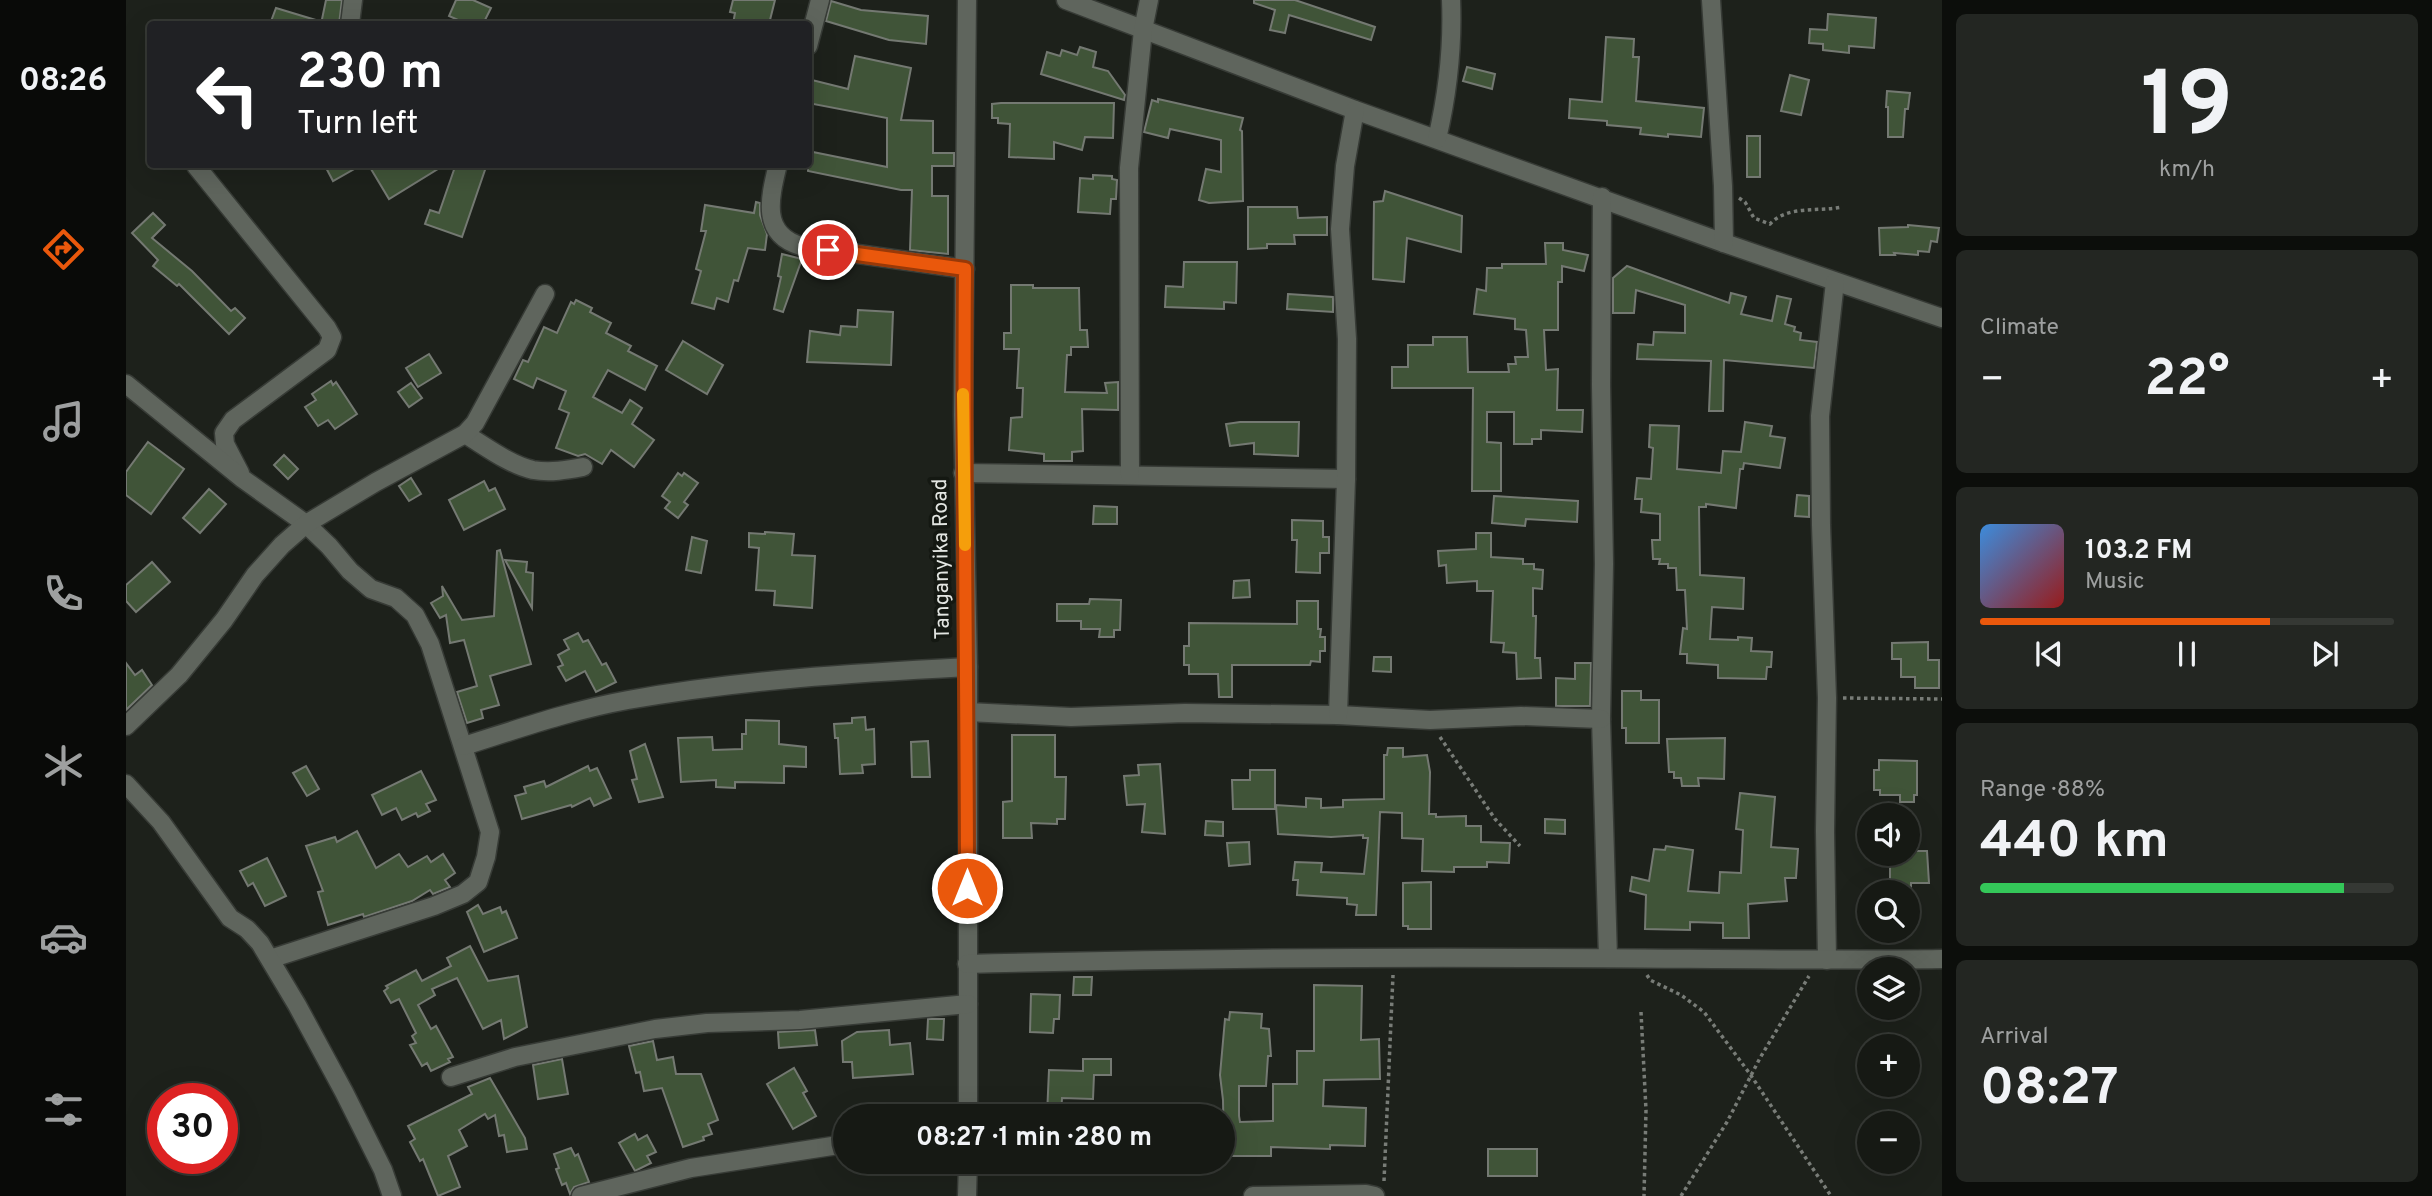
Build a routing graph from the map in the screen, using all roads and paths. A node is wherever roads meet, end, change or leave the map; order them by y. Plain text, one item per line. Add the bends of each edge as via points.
1 (353, 0) edge
2 (820, 0) edge
3 (967, 0) edge
4 (1066, 0) edge
5 (1149, 0) edge
6 (1451, 0) edge
7 (1711, 0) edge
8 (350, 21) edge
9 (1143, 30) junction
10 (812, 31) edge
11 (1355, 110) junction
12 (1437, 139) junction
13 (198, 168) edge
14 (777, 168) edge
15 (1723, 186) junction
16 (1602, 197) junction
17 (1842, 207) dead end
18 (1724, 243) junction
19 (965, 269) junction
20 (1835, 282) junction
21 (545, 293) dead end
22 (1942, 318) edge
23 (128, 390) edge
24 (465, 434) junction
25 (583, 467) dead end
26 (963, 473) junction
27 (1130, 475) junction
28 (243, 479) junction
29 (1346, 480) junction
30 (306, 524) junction
31 (968, 667) junction
32 (1826, 698) junction
33 (1942, 699) edge
34 (968, 712) junction
35 (1338, 715) junction
36 (1601, 719) junction
37 (1430, 720) junction
38 (126, 726) edge
39 (464, 746) junction
40 (126, 784) edge
41 (1520, 846) dead end
42 (1608, 958) junction
43 (270, 959) junction
44 (1393, 959) junction
45 (1942, 959) edge
46 (1824, 960) junction
47 (967, 964) junction
48 (1644, 971) dead end
49 (968, 1004) junction
50 (1641, 1012) dead end
51 (1750, 1074) junction
52 (451, 1077) dead end
53 (968, 1104) edge
54 (833, 1146) edge
55 (968, 1174) edge
56 (1379, 1189) edge
57 (392, 1196) edge
58 (581, 1196) edge
59 (967, 1196) edge
60 (1253, 1196) edge
61 (1644, 1196) edge
62 (1681, 1196) edge
63 (1831, 1196) edge

1 - 8 street
2 - 10 street
3 - 19 street, Tanganyika Road
4 - 9 street
5 - 9 street
6 - 12 street via 1446,101
7 - 15 street
9 - 11 street
9 - 27 street via 1129,168
11 - 12 street
11 - 29 street via 1340,229 1347,339
12 - 16 street
13 - 28 street via 332,337 327,350 233,420 224,433
14 - 19 street via 771,211 782,239 800,246
15 - 17 path via 1745,202 1754,218 1770,224 1776,216
15 - 18 street
16 - 18 street
16 - 36 street
18 - 20 street
19 - 26 street, Tanganyika Road
20 - 22 street
20 - 32 street via 1820,416
21 - 24 street
23 - 28 street
24 - 25 street via 531,470
24 - 30 street
26 - 27 street
26 - 31 street, Tanganyika Road
27 - 29 street
28 - 30 street
29 - 35 street
30 - 38 street via 255,575 179,675
30 - 39 street via 349,571 371,589 396,598 415,615 430,644
31 - 34 street, Tanganyika Road
31 - 39 street via 829,675 626,700
32 - 33 path
32 - 46 street
34 - 35 street via 1071,717
34 - 47 street, Tanganyika Road
35 - 37 street
36 - 37 street
36 - 42 street
37 - 41 path via 1494,819
39 - 43 street via 490,832 478,882 463,894 433,906
40 - 43 street via 161,822 230,918 247,929
42 - 44 street
42 - 46 street
43 - 57 street via 344,1092
44 - 47 street
44 - 56 path via 1388,1115
45 - 46 street
46 - 51 path
47 - 49 street, Tanganyika Road
48 - 51 path via 1650,980 1704,1012
49 - 52 street via 655,1029 515,1057
49 - 53 street, Tanganyika Road
50 - 61 path
51 - 62 path via 1727,1122
51 - 63 path
54 - 58 street via 691,1168
55 - 59 street
56 - 60 street via 1366,1194

